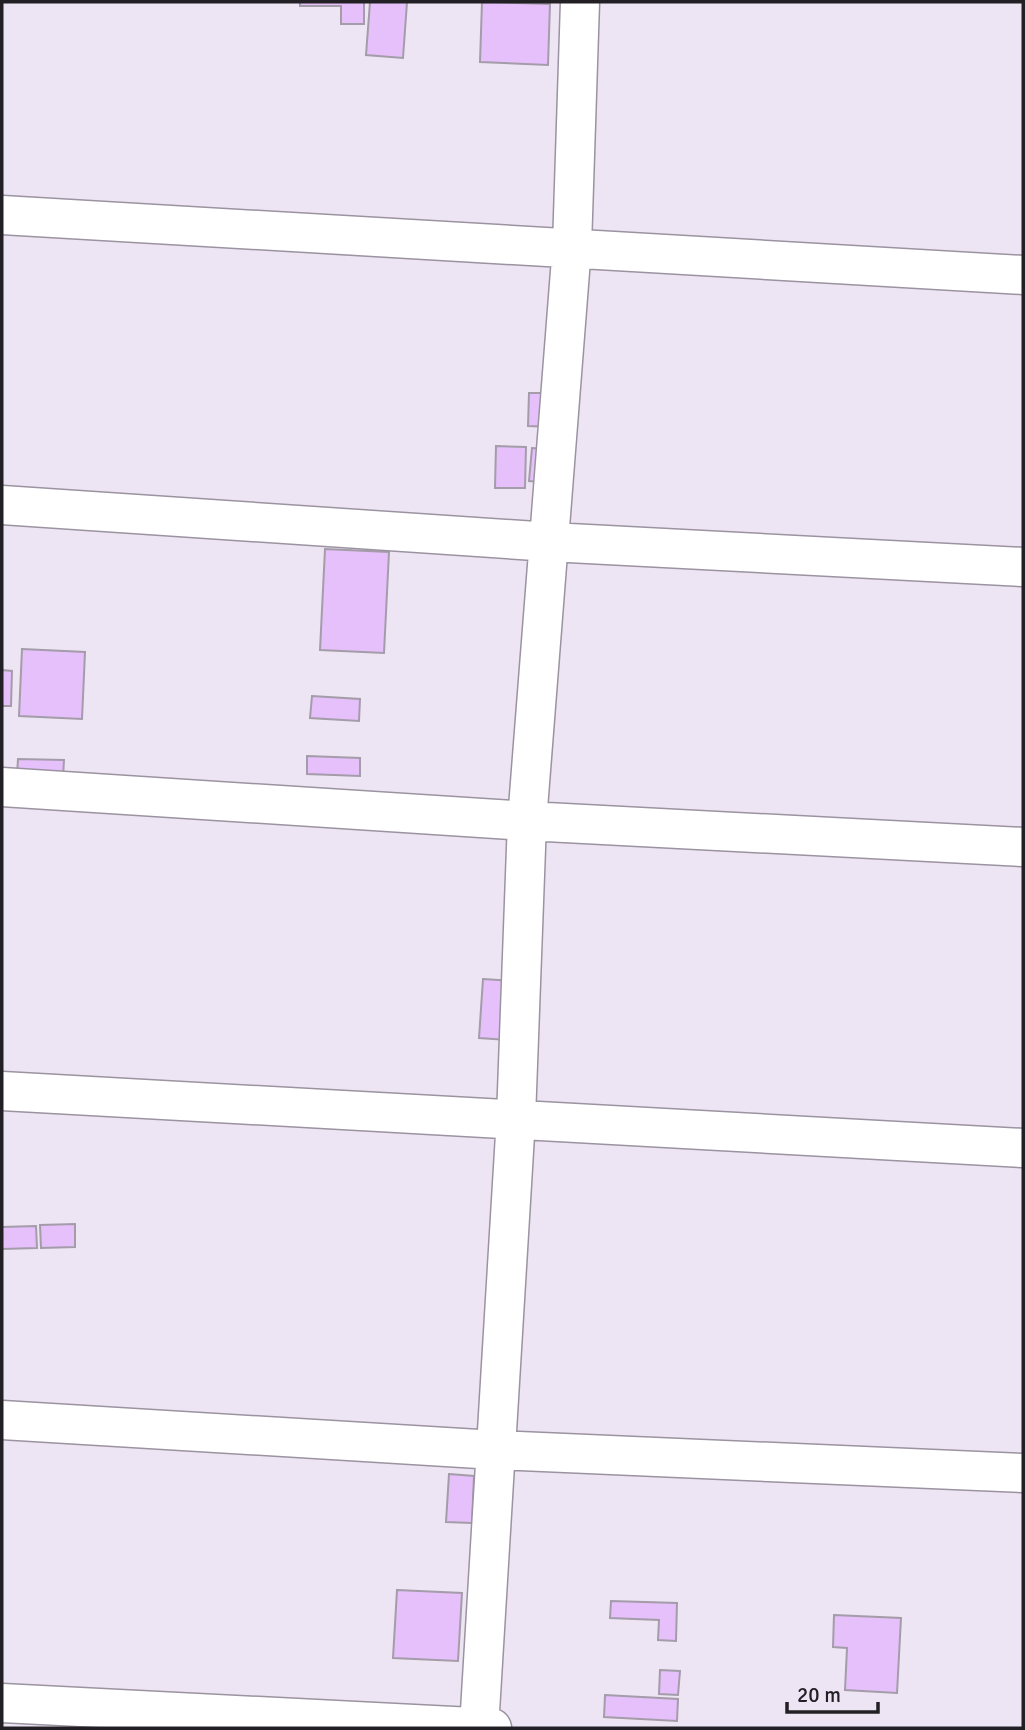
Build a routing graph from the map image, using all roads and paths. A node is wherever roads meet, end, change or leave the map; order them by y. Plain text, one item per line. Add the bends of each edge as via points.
1 (580, 2) edge
2 (2, 215) edge
3 (572, 246) junction
4 (1023, 275) edge
5 (2, 505) edge
6 (550, 542) junction
7 (1023, 567) edge
8 (2, 787) edge
9 (527, 821) junction
10 (1023, 847) edge
11 (2, 1091) edge
12 (516, 1118) junction
13 (1023, 1148) edge
14 (2, 1420) edge
15 (495, 1450) junction
16 (1023, 1473) edge
17 (2, 1703) edge
18 (479, 1728) edge
19 (492, 1728) edge

1 - 3 street
2 - 3 street
3 - 4 street
3 - 6 street
5 - 6 street
6 - 7 street
6 - 9 street
8 - 9 street
9 - 10 street
9 - 12 street
11 - 12 street
12 - 13 street
12 - 15 street
14 - 15 street
15 - 16 street
15 - 18 street
17 - 18 street
18 - 19 street

